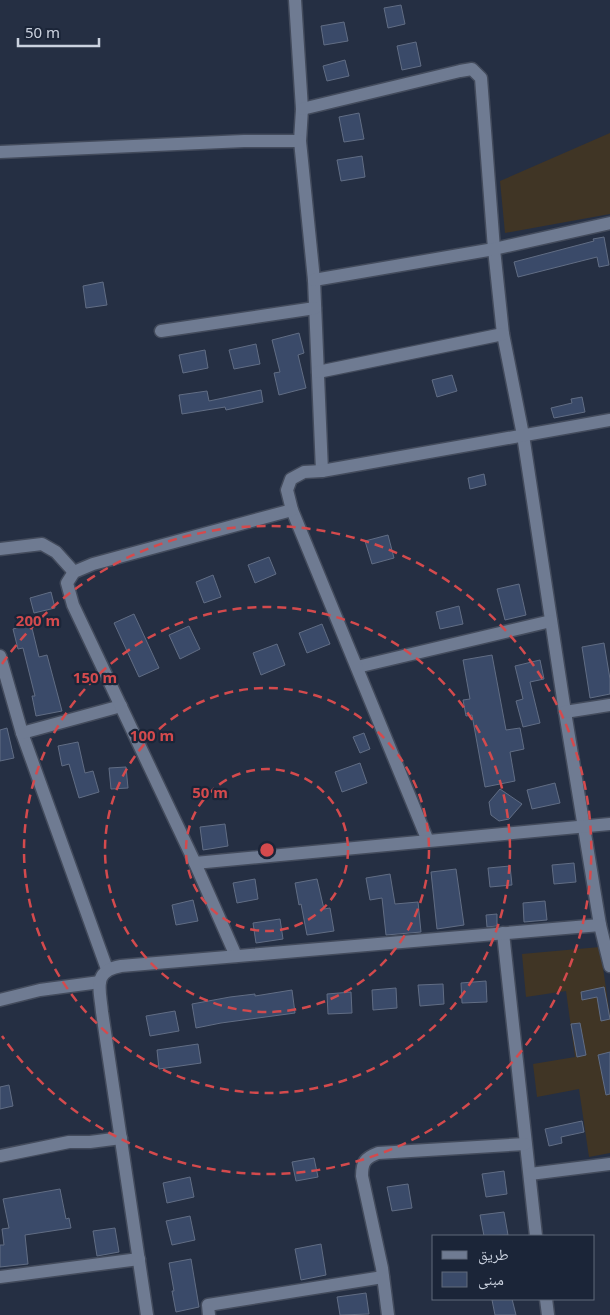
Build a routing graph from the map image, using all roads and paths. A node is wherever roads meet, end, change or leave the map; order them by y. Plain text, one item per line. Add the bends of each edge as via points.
1 (296, 0) edge
2 (302, 109) junction
3 (300, 141) junction
4 (0, 152) edge
5 (610, 223) edge
6 (494, 249) junction
7 (314, 280) junction
8 (315, 308) junction
9 (162, 331) dead end
10 (503, 334) junction
11 (318, 372) junction
12 (610, 420) edge
13 (524, 435) junction
14 (322, 471) junction
15 (292, 510) junction
16 (0, 549) edge
17 (74, 572) junction
18 (551, 621) junction
19 (0, 656) edge
20 (356, 667) junction
21 (610, 705) edge
22 (121, 706) junction
23 (565, 712) junction
24 (22, 733) junction
25 (610, 824) edge
26 (583, 826) junction
27 (428, 842) junction
28 (195, 864) junction
29 (600, 925) junction
30 (503, 933) junction
31 (236, 956) junction
32 (610, 966) edge
33 (107, 969) junction
34 (100, 982) junction
35 (0, 1000) edge
36 (121, 1138) junction
37 (525, 1144) junction
38 (0, 1156) edge
39 (610, 1164) edge
40 (530, 1174) junction
41 (536, 1235) edge
42 (139, 1259) junction
43 (0, 1277) edge
44 (383, 1277) junction
45 (546, 1300) edge
46 (147, 1315) edge
47 (209, 1315) edge
48 (388, 1315) edge
49 (548, 1315) edge

1 - 2 street
2 - 3 street
2 - 6 street via 472,69 481,78
3 - 4 street
3 - 7 street
5 - 6 street
6 - 7 street
6 - 10 street
7 - 8 street
8 - 9 street
8 - 11 street
10 - 11 street
10 - 13 street
11 - 14 street
12 - 13 street
13 - 14 street
13 - 18 street
14 - 15 street via 304,472 291,479 287,490
15 - 17 street
15 - 20 street
16 - 17 street via 42,544 56,552
17 - 22 street via 67,584 73,605
18 - 20 street
18 - 23 street
19 - 24 street
20 - 27 street
21 - 23 street
22 - 24 street
22 - 28 street
23 - 26 street
24 - 33 street
25 - 26 street
26 - 27 street
26 - 29 street
27 - 28 street
28 - 31 street
29 - 30 street
29 - 32 street
30 - 31 street
30 - 37 street
31 - 33 street
33 - 34 street via 102,973
34 - 35 street via 40,990
34 - 36 street
36 - 38 street via 69,1142
36 - 42 street
37 - 40 street
37 - 44 street via 378,1153 368,1157 362,1164 362,1176
39 - 40 street
40 - 41 street
42 - 43 street
42 - 46 street
44 - 47 street via 208,1305
44 - 48 street
45 - 49 street

